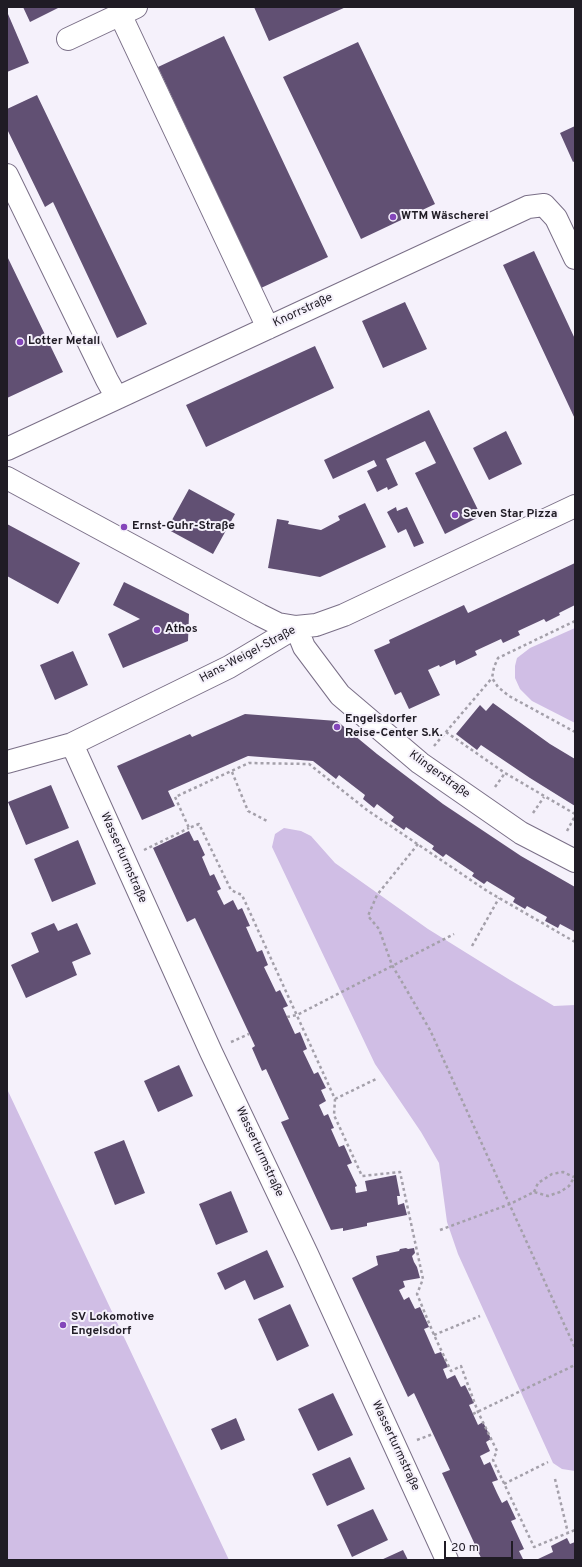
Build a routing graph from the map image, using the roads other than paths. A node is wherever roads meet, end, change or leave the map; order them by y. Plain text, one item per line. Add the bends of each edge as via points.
1 (128, 11) edge
2 (68, 39) dead end
3 (7, 175) edge
4 (575, 258) edge
5 (268, 328) junction
6 (117, 398) junction
7 (7, 449) edge
8 (7, 478) edge
9 (575, 506) edge
10 (296, 627) junction
11 (72, 744) junction
12 (7, 762) edge
13 (575, 862) edge
14 (447, 1560) edge

1 - 2 street
1 - 5 street
3 - 6 street
4 - 5 street, Knorrstraße via 556,218 544,205 528,206
5 - 6 street, Knorrstraße
6 - 7 street, Knorrstraße
8 - 10 street via 260,615 278,624
9 - 10 street, Hans-Weigel-Straße via 344,615 316,625
10 - 11 street, Hans-Weigel-Straße via 229,667
10 - 13 street, Klingerstraße via 304,647 340,695 420,763 521,833
11 - 12 street, Hans-Weigel-Straße
11 - 14 street, Wasserturmstraße via 211,1052

